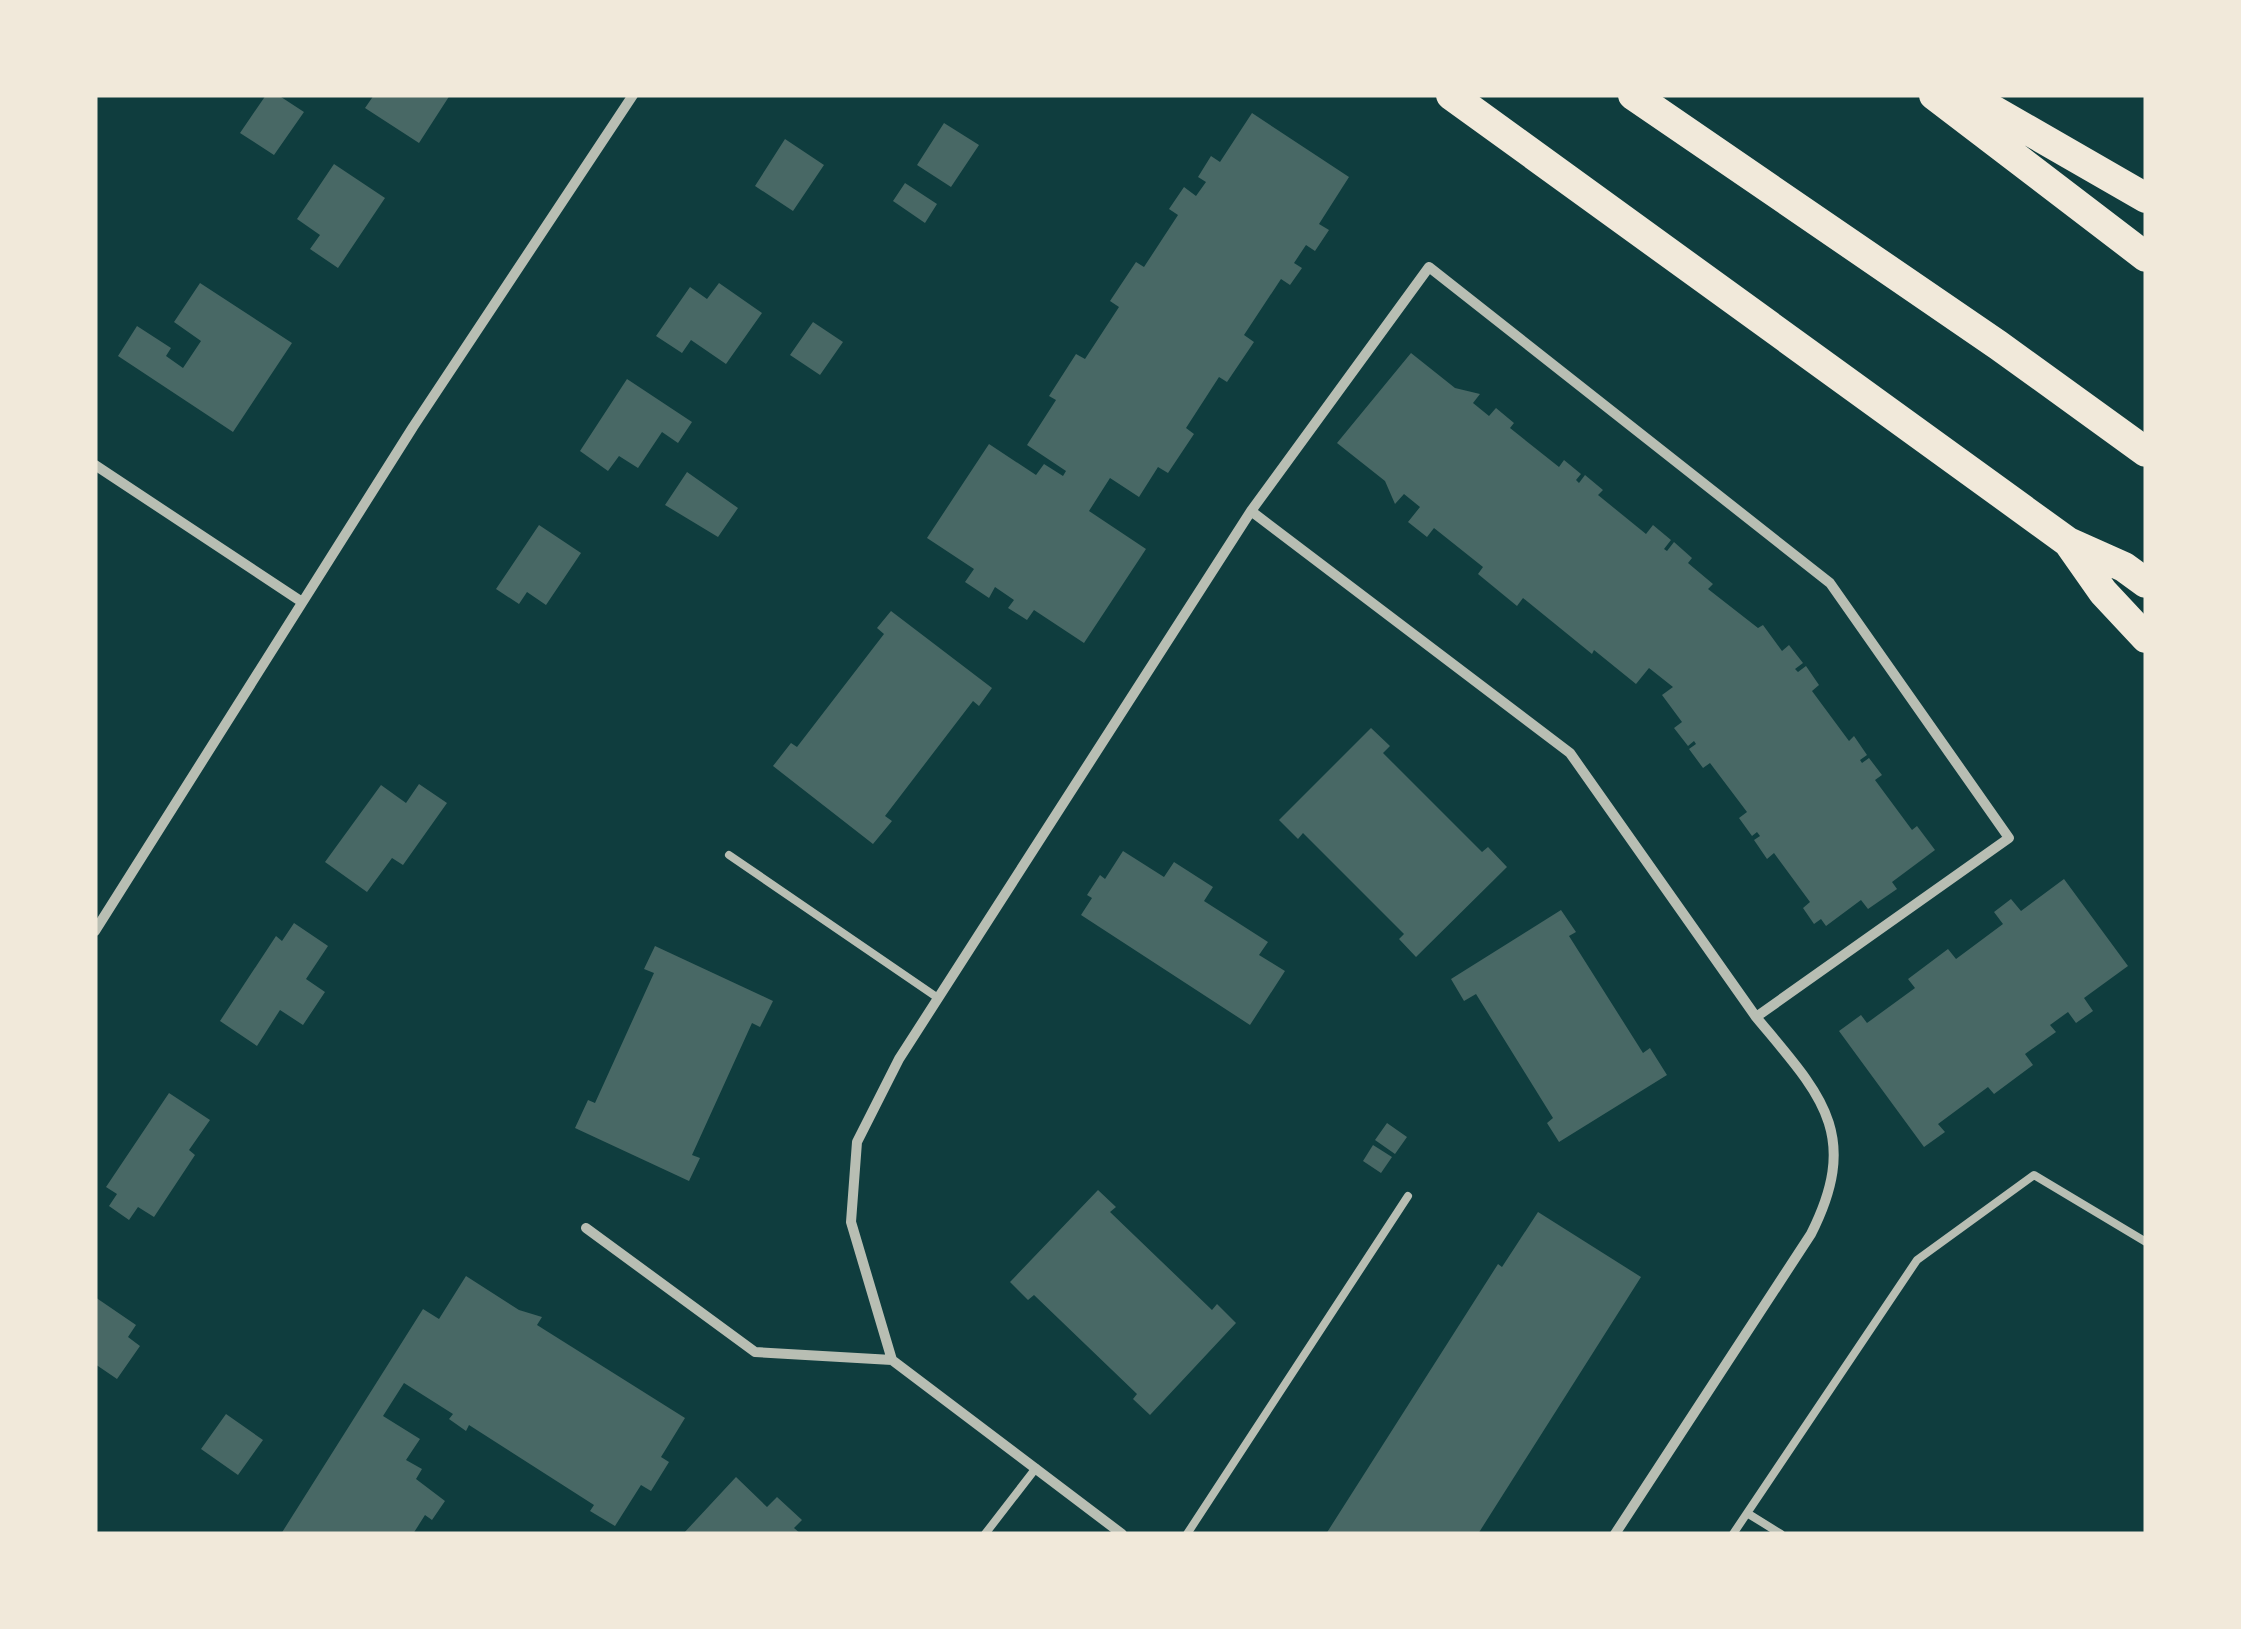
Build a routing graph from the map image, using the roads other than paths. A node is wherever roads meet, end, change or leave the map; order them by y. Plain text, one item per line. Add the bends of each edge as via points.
1 (633, 95) edge
2 (1451, 95) edge
3 (1633, 95) edge
4 (1934, 95) edge
5 (1967, 95) edge
6 (2146, 198) edge
7 (2146, 257) edge
8 (2146, 452) edge
9 (95, 465) edge
10 (1251, 511) junction
11 (2068, 542) junction
12 (2146, 583) edge
13 (302, 602) junction
14 (2146, 638) edge
15 (729, 855) dead end
16 (95, 930) edge
17 (938, 998) junction
18 (1756, 1018) junction
19 (1408, 1196) dead end
20 (586, 1228) dead end
21 (2146, 1242) edge
22 (892, 1360) junction
23 (1036, 1468) junction
24 (1747, 1514) junction
25 (984, 1534) edge
26 (1122, 1534) edge
27 (1187, 1534) edge
28 (1615, 1534) edge
29 (1733, 1534) edge
30 (1781, 1534) edge

1 - 13 street
2 - 11 highway
3 - 8 highway
4 - 7 highway
5 - 6 highway
9 - 13 street
10 - 17 street
10 - 18 street via 1570,753
10 - 18 street via 1429,268 1830,582 2010,838
11 - 12 highway
11 - 14 highway
13 - 16 street
15 - 17 lane
17 - 22 street via 857,1142 851,1222
18 - 28 street via 1825,1110 1835,1149 1831,1193 1812,1234
19 - 27 lane
20 - 22 street via 755,1352
21 - 24 lane via 2034,1174 1916,1260
22 - 23 street
23 - 25 lane
23 - 26 street
24 - 29 lane
24 - 30 lane

